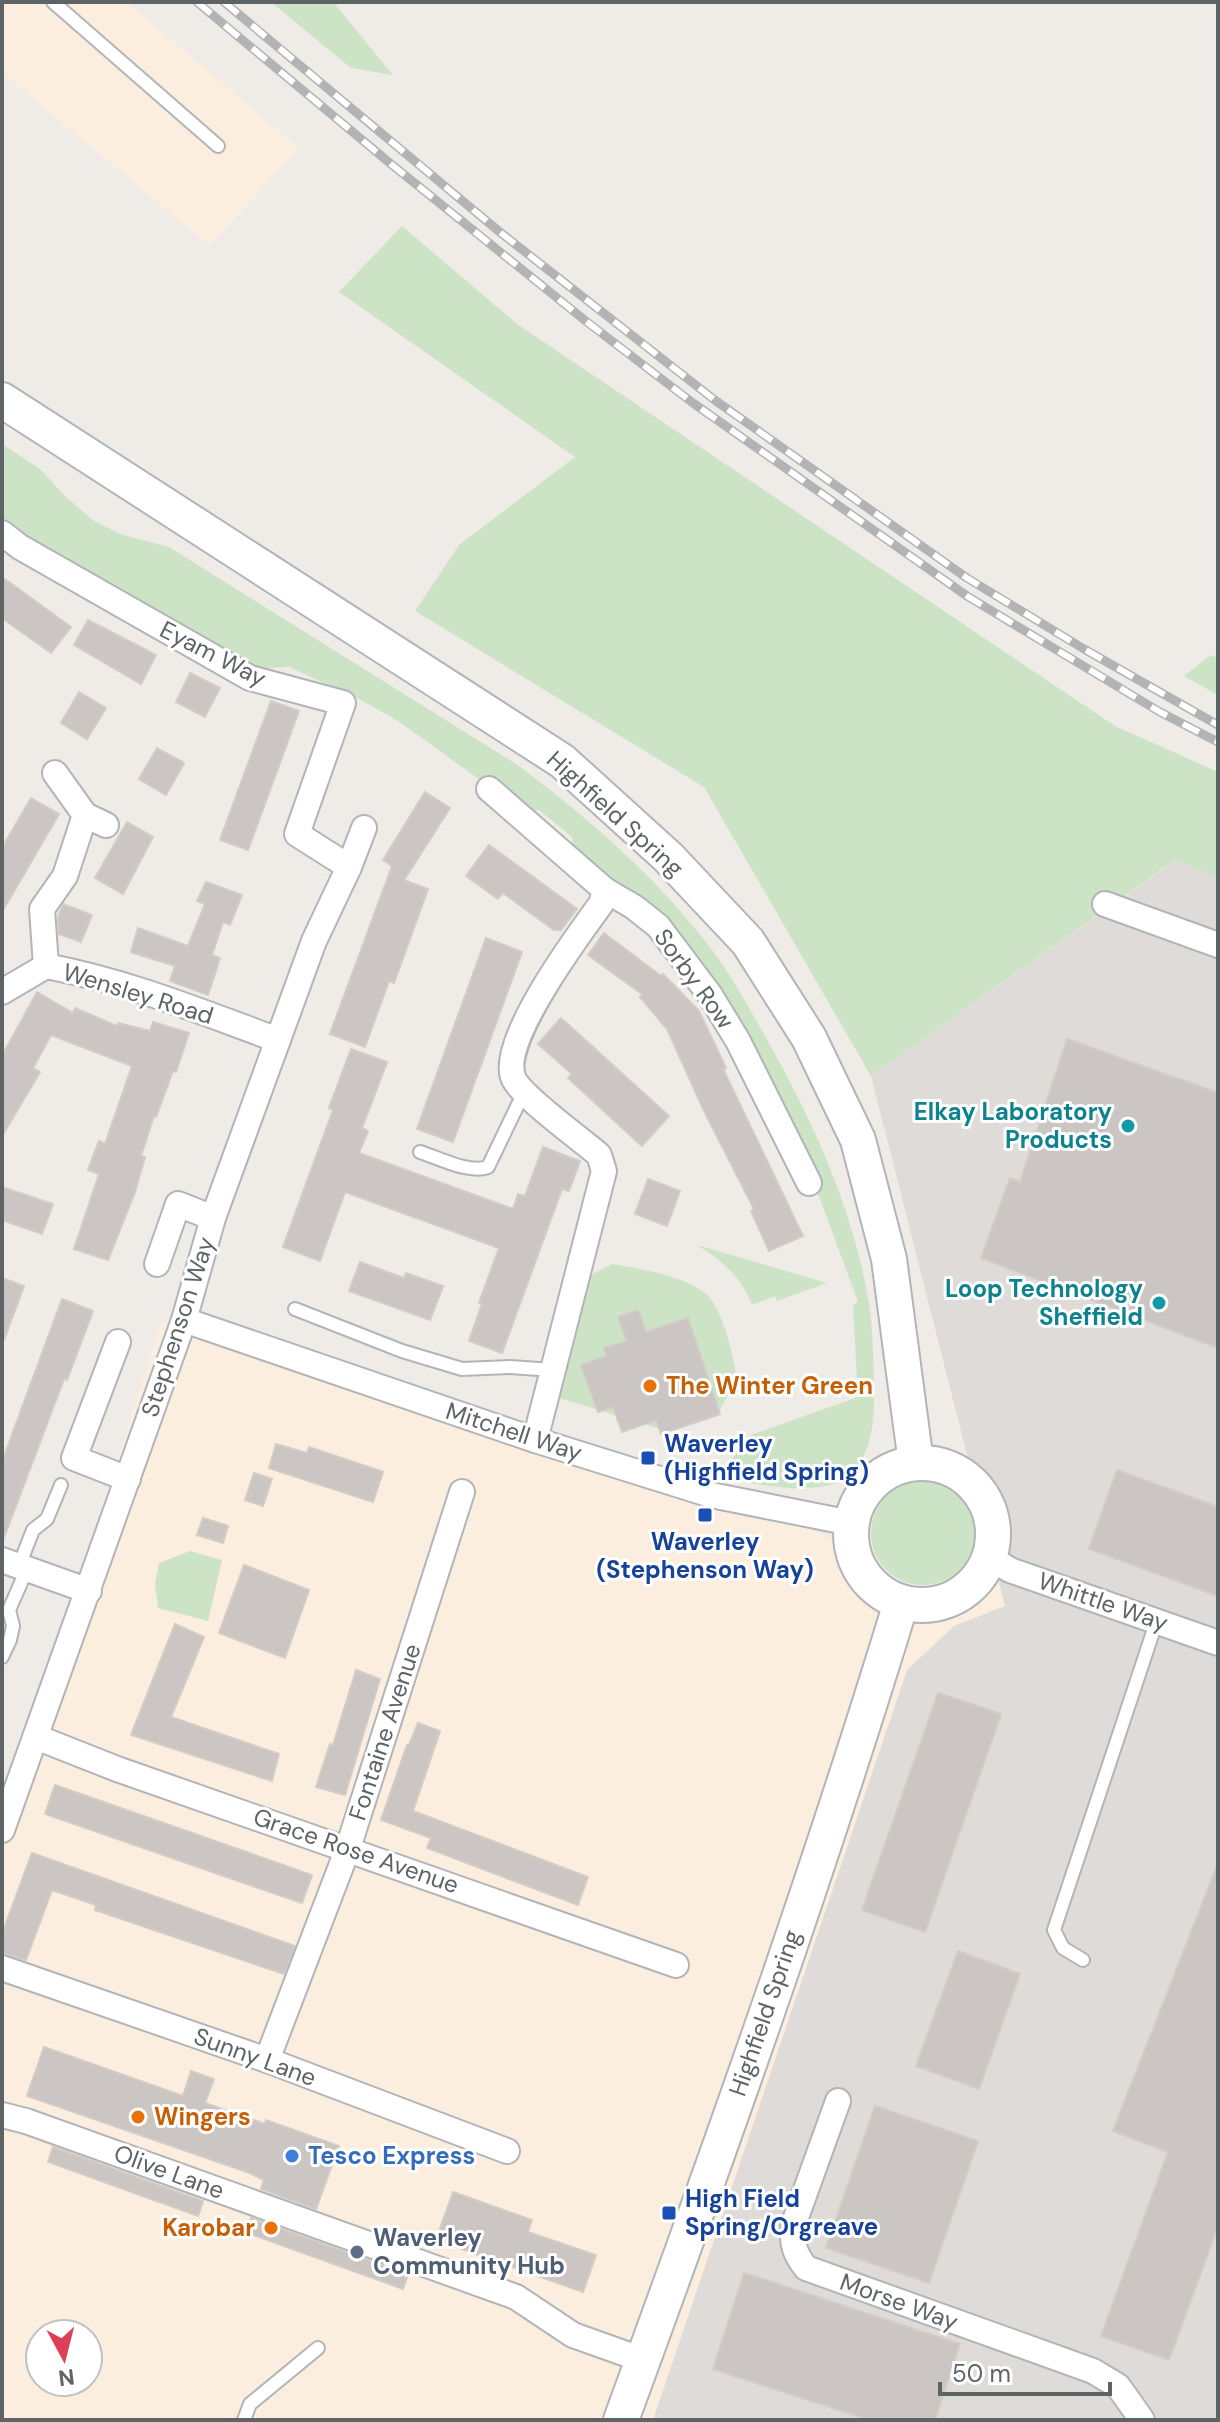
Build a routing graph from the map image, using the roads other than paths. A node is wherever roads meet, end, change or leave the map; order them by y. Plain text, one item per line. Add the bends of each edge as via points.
1 (53, 2) edge
2 (218, 146) dead end
3 (2, 400) edge
4 (2, 533) edge
5 (55, 773) dead end
6 (489, 789) dead end
7 (364, 828) dead end
8 (349, 867) junction
9 (605, 890) junction
10 (1105, 904) dead end
11 (1218, 945) edge
12 (46, 966) junction
13 (2, 992) edge
14 (278, 1040) junction
15 (524, 1092) junction
16 (420, 1152) dead end
17 (809, 1183) dead end
18 (213, 1218) junction
19 (157, 1264) dead end
20 (295, 1309) dead end
21 (184, 1320) junction
22 (118, 1342) dead end
23 (553, 1370) junction
24 (535, 1440) junction
25 (916, 1463) junction
26 (128, 1479) junction
27 (61, 1485) dead end
28 (462, 1492) dead end
29 (851, 1523) junction
30 (989, 1557) junction
31 (16, 1565) edge
32 (89, 1591) junction
33 (901, 1603) junction
34 (1157, 1620) junction
35 (1218, 1643) edge
36 (2, 1657) edge
37 (36, 1737) junction
38 (2, 1830) edge
39 (348, 1848) junction
40 (1083, 1960) dead end
41 (676, 1965) dead end
42 (2, 1968) edge
43 (267, 2060) junction
44 (838, 2101) dead end
45 (2, 2115) edge
46 (507, 2151) dead end
47 (318, 2348) dead end
48 (643, 2360) junction
49 (244, 2420) edge
50 (621, 2420) edge
51 (1142, 2420) edge

1 - 2 lane
3 - 25 main road, Highfield Spring via 562,761 668,857 748,942 809,1038 858,1140 889,1259
4 - 8 street, Eyam Way via 250,678 343,703 297,834
5 - 12 street via 96,820 42,909
6 - 9 street, Sorby Row
7 - 8 street, Stephenson Way
8 - 14 street, Stephenson Way via 314,941
9 - 15 street via 601,904 543,988 516,1043 513,1078
9 - 17 street, Sorby Row via 658,926 710,995
10 - 11 street
12 - 13 street, Wensley Road
12 - 14 street, Wensley Road via 163,997
14 - 18 street, Stephenson Way
15 - 16 lane via 488,1167 470,1168
15 - 23 street via 603,1163
18 - 19 street via 178,1204
18 - 21 street, Stephenson Way
20 - 23 lane via 462,1369
21 - 24 street, Mitchell Way
21 - 26 street, Stephenson Way
22 - 26 street via 74,1458
23 - 24 street
24 - 29 street, Mitchell Way via 711,1495
25 - 29 main road via 888,1471 871,1484 857,1502
25 - 30 main road via 954,1470 973,1484 993,1526
26 - 32 street, Stephenson Way
27 - 31 lane via 47,1519 33,1530
28 - 39 street, Fontaine Avenue
29 - 33 main road via 851,1547 859,1569 874,1588
30 - 33 main road via 965,1591 942,1603
30 - 34 street, Whittle Way via 1010,1570
31 - 32 street
31 - 36 lane via 9,1610 13,1626
32 - 37 street, Stephenson Way
33 - 48 main road, Highfield Spring via 865,1722
34 - 35 street, Whittle Way
34 - 40 lane via 1054,1930 1063,1948
37 - 38 street, Stephenson Way
37 - 39 street, Grace Rose Avenue
39 - 41 street, Grace Rose Avenue
39 - 43 street, Fontaine Avenue
42 - 43 street, Sunny Lane
43 - 46 street, Sunny Lane
44 - 51 street, Morse Way via 794,2223 791,2240 806,2268 1093,2371 1118,2386
45 - 48 street, Olive Lane via 516,2297 573,2335
47 - 49 lane via 250,2404
48 - 50 main road, Highfield Spring

